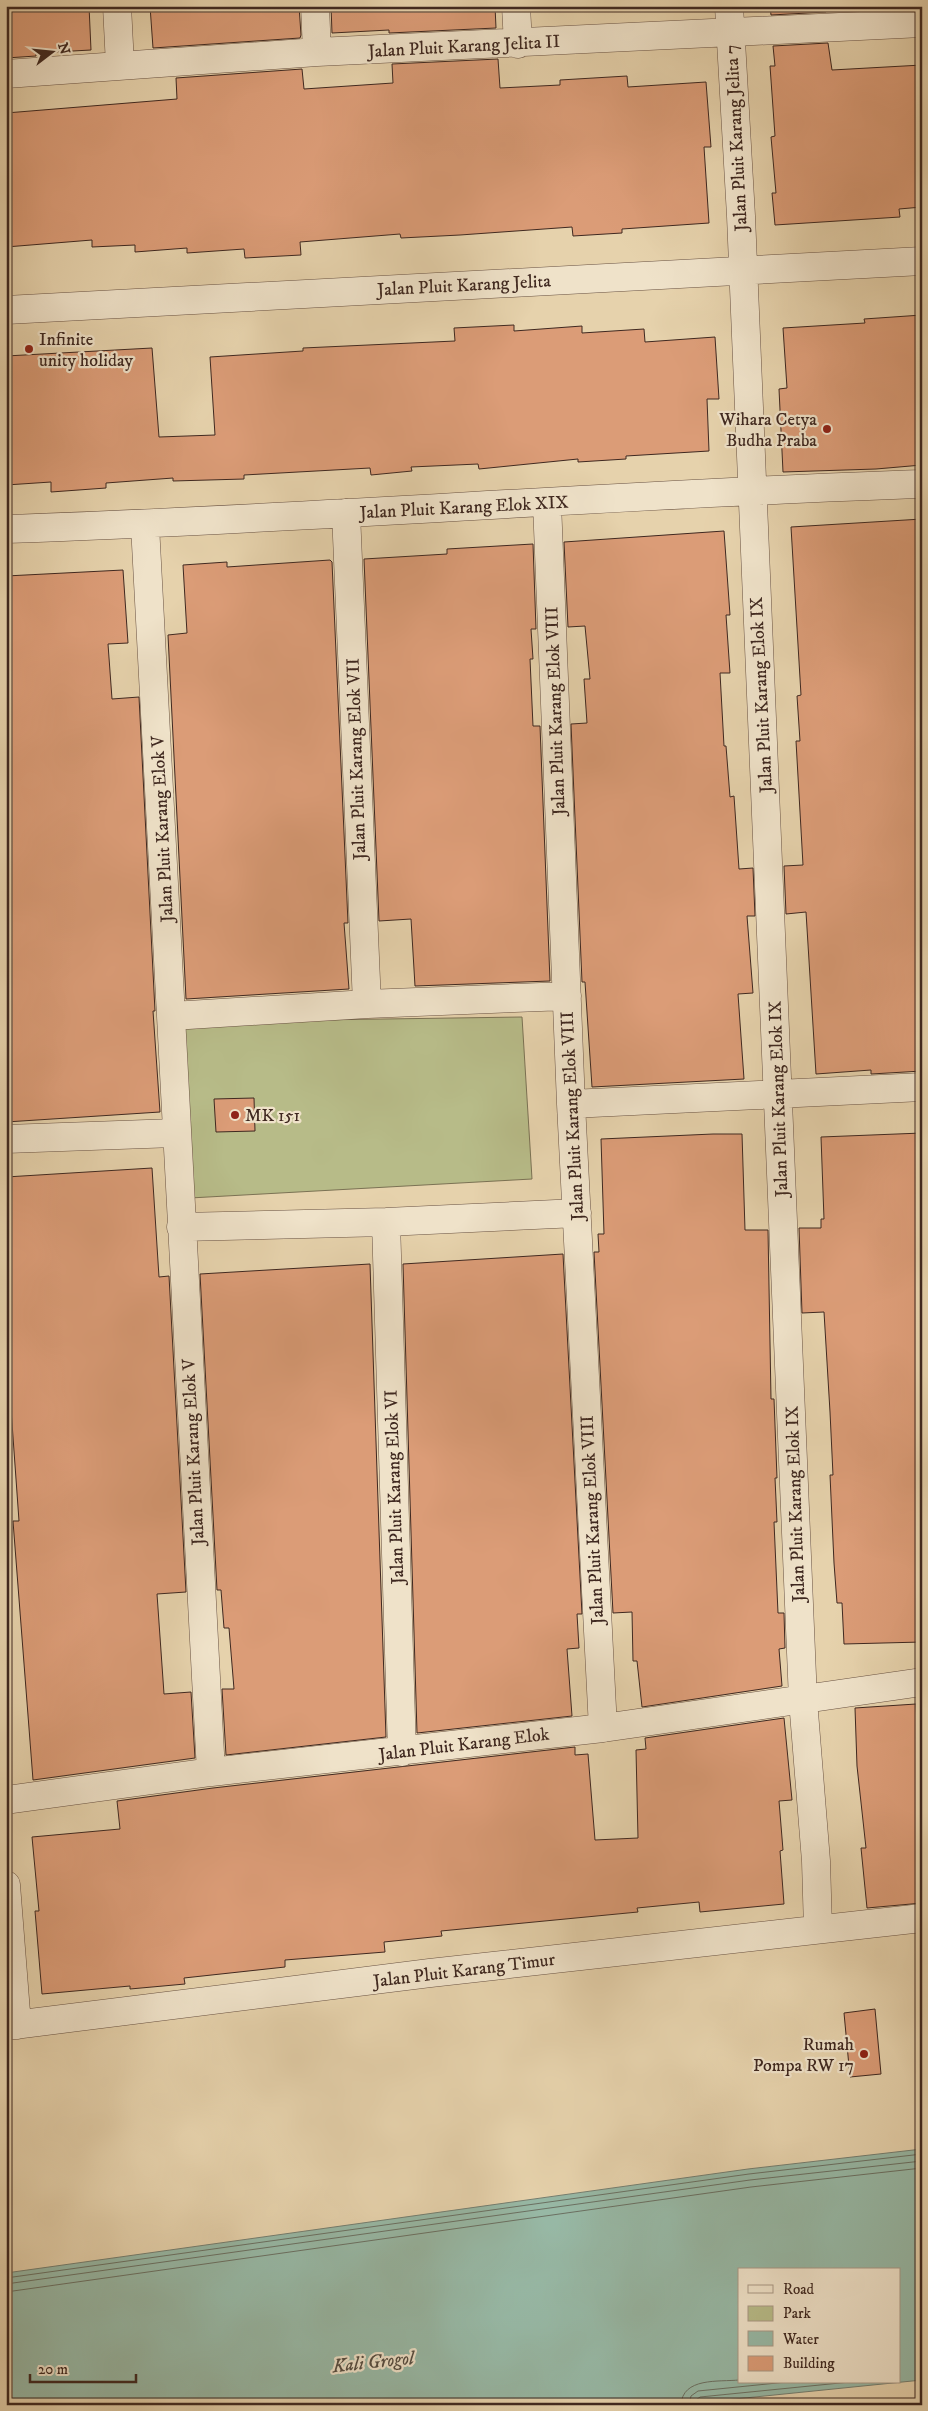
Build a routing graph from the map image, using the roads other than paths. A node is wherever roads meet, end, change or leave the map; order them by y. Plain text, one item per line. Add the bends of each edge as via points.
1 (117, 6) edge
2 (315, 6) edge
3 (516, 6) edge
4 (729, 20) edge
5 (922, 24) edge
6 (518, 44) junction
7 (318, 52) junction
8 (120, 65) junction
9 (6, 74) edge
10 (922, 261) edge
11 (742, 270) junction
12 (6, 310) edge
13 (922, 484) edge
14 (752, 490) junction
15 (547, 504) junction
16 (346, 513) junction
17 (145, 525) junction
18 (6, 529) edge
19 (567, 996) junction
20 (367, 1004) junction
21 (172, 1016) junction
22 (922, 1086) edge
23 (778, 1095) junction
24 (571, 1104) junction
25 (176, 1133) junction
26 (6, 1139) edge
27 (576, 1213) junction
28 (386, 1222) junction
29 (180, 1227) junction
30 (922, 1682) edge
31 (803, 1700) junction
32 (603, 1728) junction
33 (402, 1752) junction
34 (211, 1772) junction
35 (6, 1800) edge
36 (6, 1885) edge
37 (922, 1918) edge
38 (818, 1928) junction
39 (12, 2026) edge

1 - 8 street
2 - 7 street
3 - 6 street
4 - 5 street, Jalan Pluit Karang Jelita II
4 - 6 street, Jalan Pluit Karang Jelita II
4 - 11 street, Jalan Pluit Karang Jelita 7
6 - 7 street, Jalan Pluit Karang Jelita II
7 - 8 street, Jalan Pluit Karang Jelita II
8 - 9 street, Jalan Pluit Karang Jelita II
10 - 11 street, Jalan Pluit Karang Jelita
11 - 12 street, Jalan Pluit Karang Jelita
11 - 14 street, Jalan Pluit Karang Elok IX
13 - 14 street, Jalan Pluit Karang Elok XIX
14 - 15 street, Jalan Pluit Karang Elok XIX
14 - 23 street, Jalan Pluit Karang Elok IX
15 - 16 street, Jalan Pluit Karang Elok XIX
15 - 19 street, Jalan Pluit Karang Elok VIII
16 - 17 street, Jalan Pluit Karang Elok XIX
16 - 20 street, Jalan Pluit Karang Elok VII
17 - 18 street, Jalan Pluit Karang Elok XIX
17 - 21 street, Jalan Pluit Karang Elok V
19 - 20 street
19 - 24 street, Jalan Pluit Karang Elok VIII
20 - 21 street
21 - 25 street, Jalan Pluit Karang Elok V
22 - 23 street
23 - 24 street
23 - 31 street, Jalan Pluit Karang Elok IX
24 - 27 street, Jalan Pluit Karang Elok VIII
25 - 26 street
25 - 29 street, Jalan Pluit Karang Elok V
27 - 28 street
27 - 32 street, Jalan Pluit Karang Elok VIII
28 - 29 street
28 - 33 street, Jalan Pluit Karang Elok VI
29 - 34 street, Jalan Pluit Karang Elok V
30 - 31 street, Jalan Pluit Karang Elok
31 - 32 street, Jalan Pluit Karang Elok
31 - 38 street, Jalan Pluit Karang Elok IX
32 - 33 street, Jalan Pluit Karang Elok
33 - 34 street, Jalan Pluit Karang Elok
34 - 35 street, Jalan Pluit Karang Elok
36 - 39 street
37 - 38 street, Jalan Pluit Karang Timur
38 - 39 street, Jalan Pluit Karang Timur

